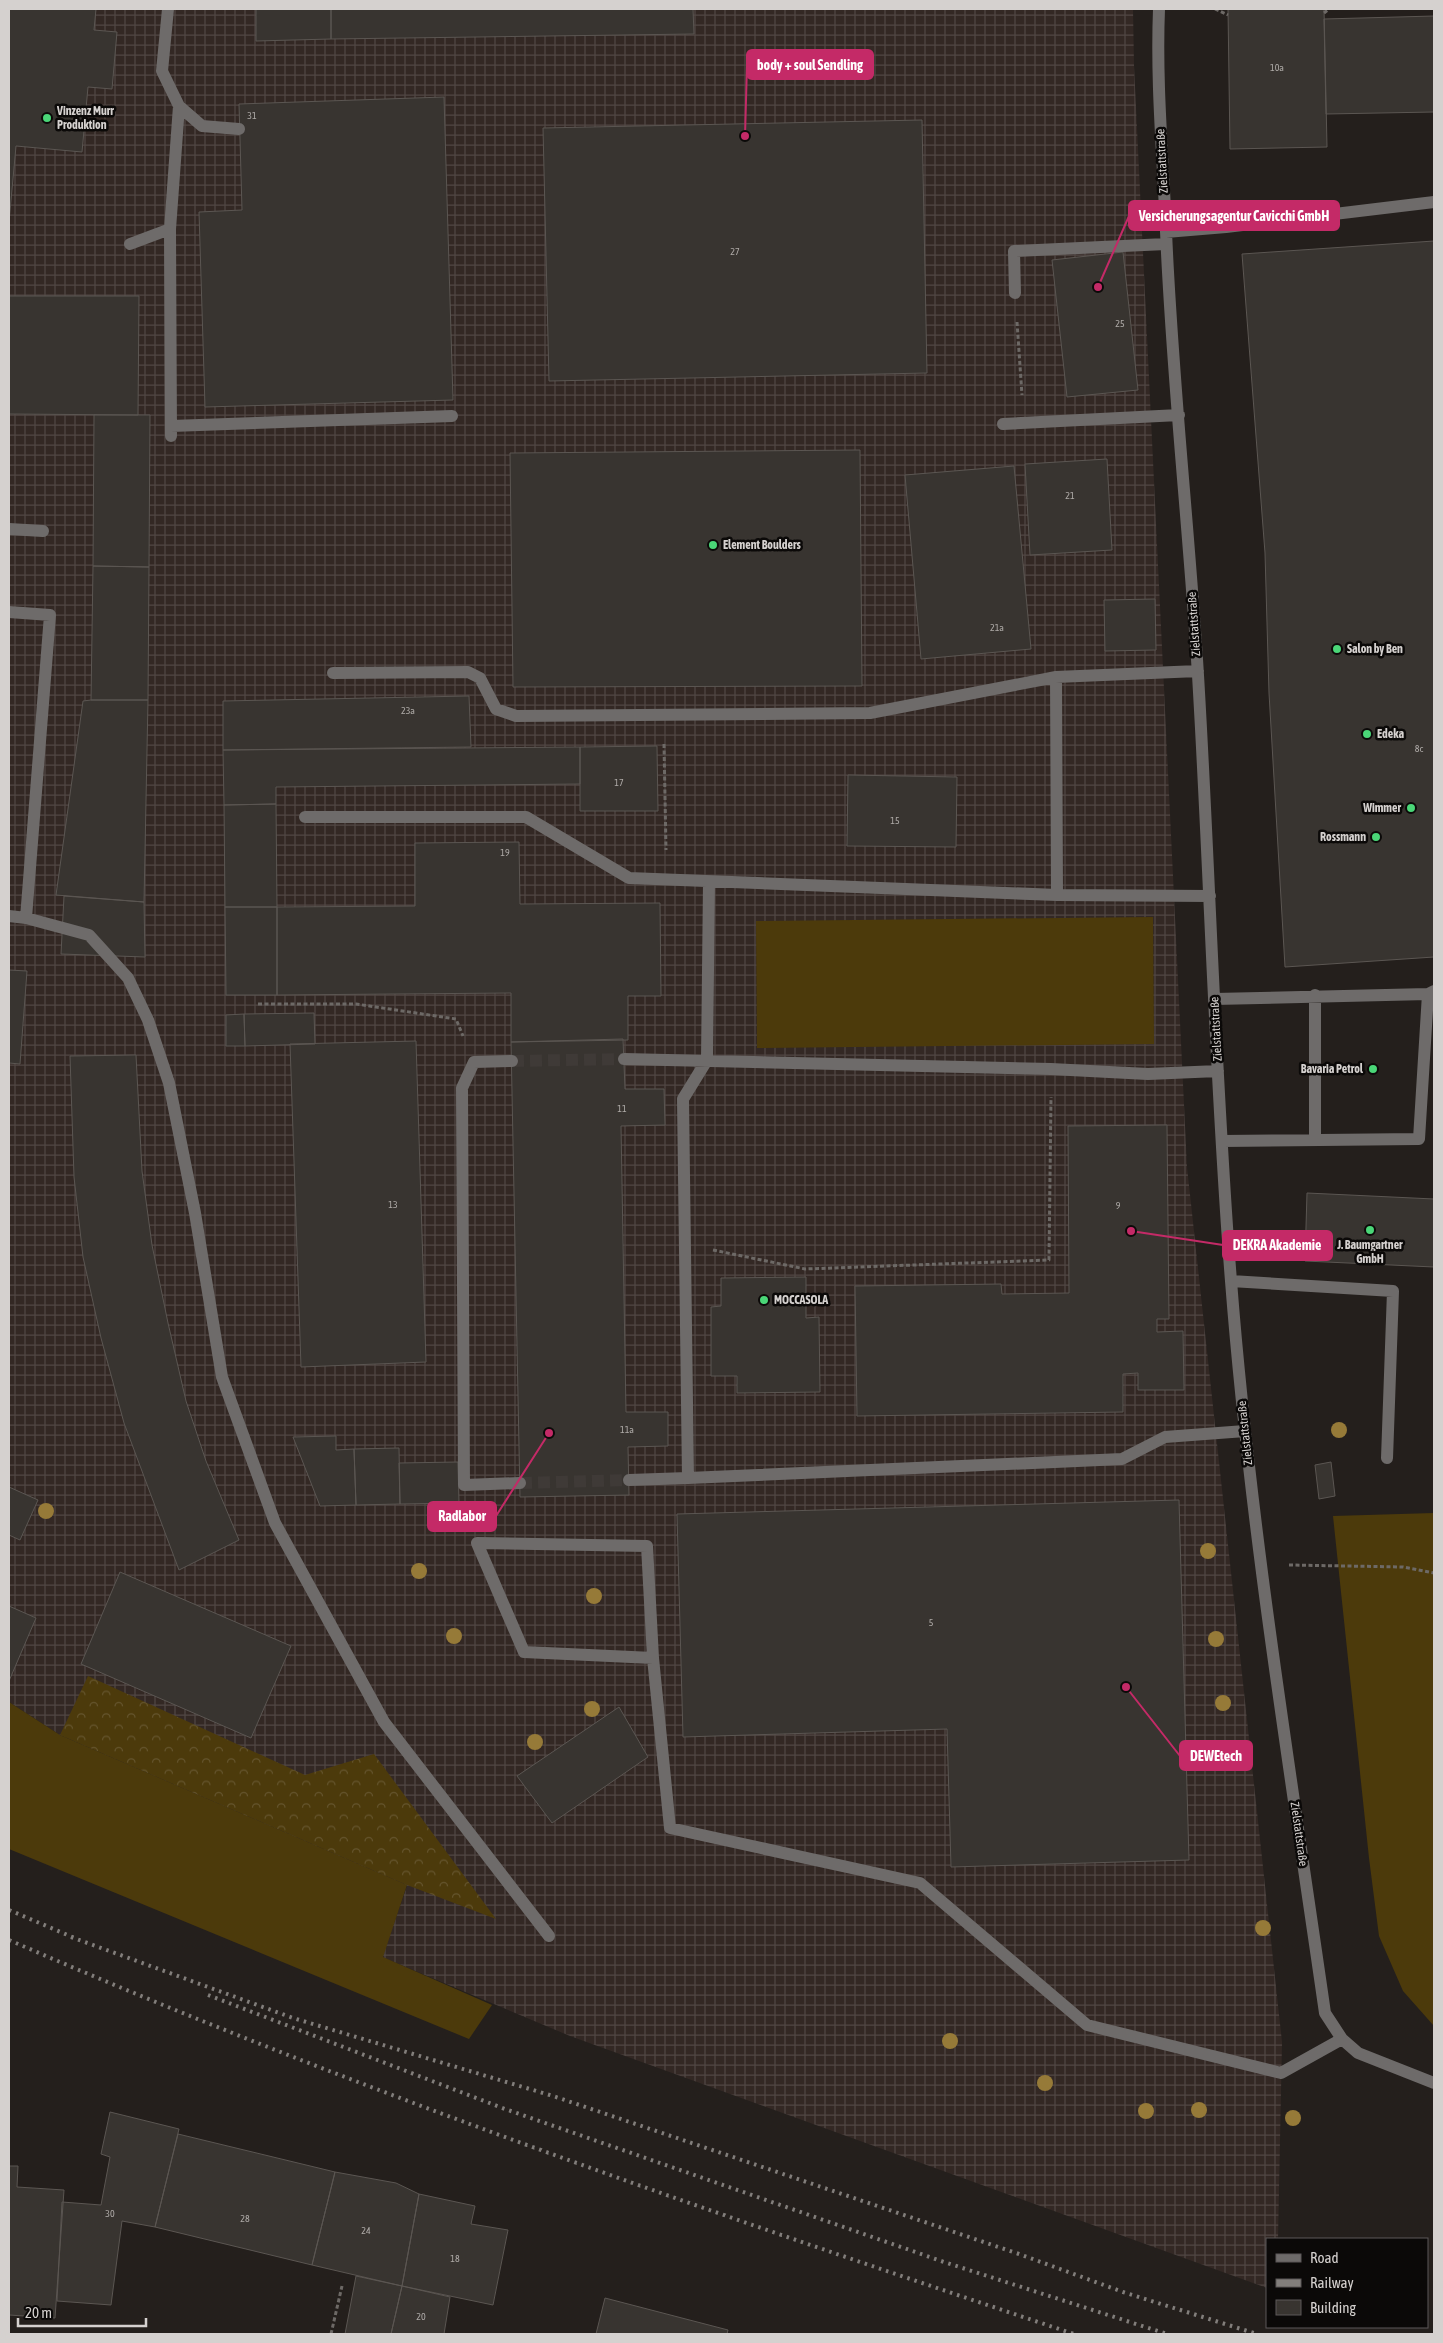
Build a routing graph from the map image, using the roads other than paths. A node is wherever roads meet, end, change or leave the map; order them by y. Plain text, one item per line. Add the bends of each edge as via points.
1 (168, 9) edge
2 (1159, 9) edge
3 (179, 106) junction
4 (239, 129) dead end
5 (1434, 202) edge
6 (170, 229) junction
7 (1166, 238) junction
8 (130, 244) dead end
9 (1015, 293) road end
10 (1179, 414) junction
11 (452, 416) dead end
12 (1003, 424) dead end
13 (9, 529) edge
14 (43, 531) dead end
15 (9, 612) edge
16 (1198, 671) junction
17 (333, 673) dead end
18 (1056, 677) junction
19 (305, 817) dead end
20 (709, 882) junction
21 (1057, 895) junction
22 (1210, 896) junction
23 (9, 916) edge
24 (26, 918) junction
25 (1431, 993) edge
26 (1315, 995) junction
27 (1214, 998) junction
28 (624, 1059) tunnel mouth
29 (707, 1060) junction
30 (512, 1061) tunnel mouth
31 (1218, 1071) junction
32 (1315, 1138) junction
33 (1222, 1140) junction
34 (1231, 1281) junction
35 (1245, 1430) junction
36 (1387, 1458) dead end
37 (688, 1478) junction
38 (629, 1480) tunnel mouth
39 (520, 1483) tunnel mouth
40 (653, 1658) junction
41 (549, 1936) dead end
42 (1342, 2039) junction
43 (1434, 2083) edge

1 - 3 street via 162,71
2 - 7 street, Zielstattstraße via 1157,51
3 - 4 street via 202,126
3 - 6 street
5 - 7 street via 1226,227
6 - 8 street
6 - 11 street via 171,431
7 - 9 street via 1014,250
7 - 10 street, Zielstattstraße
10 - 12 street
10 - 16 street, Zielstattstraße
13 - 14 street
15 - 24 street via 50,615
16 - 18 street
16 - 22 street, Zielstattstraße
17 - 18 street via 468,672 480,678 496,708 516,716 870,713
18 - 21 street
19 - 20 street via 526,817 628,878
20 - 21 street
20 - 29 street
21 - 22 street
22 - 27 street, Zielstattstraße
23 - 24 street
24 - 41 street via 89,935 128,978 148,1020 169,1083 195,1213 222,1377 275,1522 384,1722
25 - 26 street
25 - 32 street via 1418,1139
26 - 27 street
26 - 32 street
27 - 31 street, Zielstattstraße
28 - 29 street
29 - 31 street via 1148,1074
29 - 37 street via 683,1099
30 - 39 street via 474,1062 462,1088 464,1485
31 - 33 street, Zielstattstraße
32 - 33 street
33 - 34 street, Zielstattstraße
34 - 35 street, Zielstattstraße
34 - 36 street via 1393,1291
35 - 37 street via 1166,1437 1122,1459
35 - 42 street, Zielstattstraße via 1325,2013
37 - 38 street
40 - 40 street via 524,1652 477,1543 648,1546
40 - 42 street via 670,1828 920,1883 1087,2025 1281,2073
42 - 43 street, Zielstattstraße via 1358,2053

